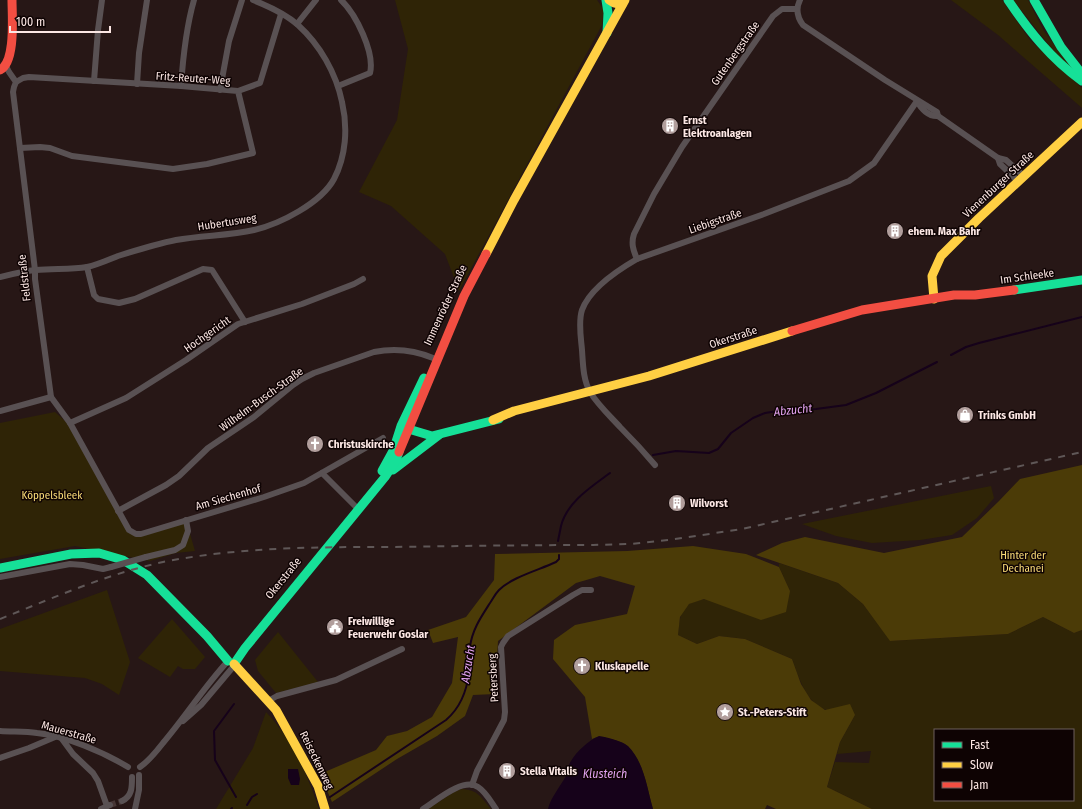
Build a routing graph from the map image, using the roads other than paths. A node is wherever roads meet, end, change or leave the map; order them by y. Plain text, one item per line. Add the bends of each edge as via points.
1 (12, 0) edge
2 (102, 0) edge
3 (147, 0) edge
4 (194, 0) edge
5 (242, 0) edge
6 (253, 0) edge
7 (316, 0) edge
8 (341, 0) edge
9 (606, 0) edge
10 (609, 0) edge
11 (800, 0) edge
12 (1008, 0) edge
13 (1034, 0) edge
14 (621, 2) edge
15 (797, 9) junction
16 (281, 14) junction
17 (297, 24) junction
18 (607, 33) junction
19 (2, 65) edge
20 (1082, 74) edge
21 (1082, 80) edge
22 (94, 81) junction
23 (16, 82) junction
24 (136, 84) junction
25 (181, 86) junction
26 (338, 86) junction
27 (220, 90) junction
28 (238, 91) junction
29 (917, 101) junction
30 (1082, 122) edge
31 (20, 148) junction
32 (1021, 178) junction
33 (514, 200) junction
34 (637, 259) junction
35 (87, 267) junction
36 (35, 270) junction
37 (0, 277) edge
38 (362, 279) dead end
39 (1082, 280) edge
40 (935, 299) junction
41 (245, 322) junction
42 (434, 358) junction
43 (590, 392) junction
44 (51, 397) junction
45 (0, 411) edge
46 (70, 423) junction
47 (406, 426) junction
48 (440, 433) junction
49 (383, 438) dead end
50 (655, 466) dead end
51 (322, 473) junction
52 (388, 473) junction
53 (356, 507) junction
54 (118, 511) junction
55 (186, 520) junction
56 (343, 526) junction
57 (136, 534) joint
58 (0, 568) edge
59 (0, 577) edge
60 (591, 590) dead end
61 (402, 649) dead end
62 (231, 663) junction
63 (268, 702) junction
64 (176, 728) junction
65 (0, 731) edge
66 (55, 737) junction
67 (62, 739) junction
68 (0, 758) edge
69 (128, 767) junction
70 (140, 767) junction
71 (139, 775) junction
72 (132, 777) junction
73 (472, 784) junction
74 (122, 801) tunnel mouth
75 (106, 807) edge
76 (136, 809) edge
77 (325, 809) edge
78 (424, 809) edge
79 (496, 809) edge

1 - 19 main road via 10,53
2 - 22 street
3 - 24 street
4 - 25 street via 183,55
5 - 27 street via 229,40
6 - 16 street, Hubertusweg
7 - 17 street
8 - 26 street via 357,23 369,51 371,66 370,73
9 - 18 main road
10 - 14 main road via 614,3
11 - 15 street
12 - 21 main road via 1034,38 1051,56
13 - 20 main road via 1061,47
14 - 18 main road, Immenröder Straße
15 - 29 street via 803,24
15 - 34 street, Gutenbergstraße via 782,9 773,16 682,147 634,234 632,245
16 - 17 street, Hubertusweg
16 - 28 street via 260,83
17 - 26 street, Hubertusweg via 325,58
18 - 33 main road, Immenröder Straße
19 - 23 street
22 - 23 street, Fritz-Reuter-Weg via 29,77
22 - 24 street, Fritz-Reuter-Weg
23 - 31 street, Feldstraße via 14,92
24 - 25 street, Fritz-Reuter-Weg
25 - 27 street, Fritz-Reuter-Weg
26 - 35 street, Hubertusweg via 346,134 343,152 331,182 307,206 291,216 254,230 156,244
27 - 28 street, Fritz-Reuter-Weg
28 - 31 street, Fritz-Reuter-Weg via 253,152 234,158 173,169 72,156 50,148
29 - 32 street via 937,112 938,116 998,158 1000,164
29 - 34 street, Liebigstraße via 874,163 849,181
30 - 32 main road, Vienenburger Straße
31 - 36 street, Feldstraße
32 - 40 main road, Vienenburger Straße via 941,256 935,267
33 - 42 main road, Immenröder Straße via 461,295
33 - 47 main road, Immenröder Straße via 457,310
34 - 43 street, Liebigstraße via 603,283 593,293 583,310 583,364
35 - 36 street, Hubertusweg
35 - 41 street via 94,296 119,304 203,269 212,270
36 - 37 street, Hubertusweg
36 - 44 street, Feldstraße
38 - 41 street, Hochgericht via 302,304
39 - 40 main road, Im Schleeke
40 - 43 main road, Okerstraße via 841,315 669,370
41 - 46 street, Hochgericht via 238,324 126,398
42 - 47 main road, Immenröder Straße
42 - 54 street, Wilhelm-Busch-Straße via 418,352 382,350 314,373 293,385 254,417 208,448 179,476
43 - 48 main road, Okerstraße via 537,406 531,411
43 - 50 street
44 - 45 street
44 - 46 street, Feldstraße
46 - 54 street, Feldstraße
47 - 48 main road, Okerstraße via 423,432
47 - 52 main road via 396,460
47 - 53 main road, Okerstraße via 397,437 384,468
48 - 52 main road
49 - 51 street, Am Siechenhof
51 - 53 street
51 - 55 street, Am Siechenhof via 304,483 264,497
52 - 56 main road, Okerstraße
53 - 56 main road, Okerstraße
54 - 57 street, Feldstraße via 129,530
55 - 57 street, Am Siechenhof
55 - 59 street, bridge via 188,531 183,545 175,550 103,569 70,564
56 - 62 main road, Okerstraße
58 - 62 main road via 71,554 99,553 123,560 147,575 212,638
60 - 73 street, Petersberg via 582,590 573,595 508,636 503,643 504,720
61 - 63 street via 341,678 277,696
62 - 63 main road, Reiseckenweg via 243,681
62 - 64 street, Okerstraße via 207,685
62 - 64 street, Okerstraße via 201,706
63 - 77 main road, Reiseckenweg via 304,759 318,786
64 - 70 street, Okerstraße
65 - 66 street, Mauerstraße via 38,733
66 - 67 street, Mauerstraße
66 - 68 street
67 - 69 street, Mauerstraße via 99,752
67 - 75 street via 93,773
69 - 70 street via 135,764
69 - 72 street via 128,773
70 - 71 street
71 - 72 street
71 - 76 street
72 - 74 street via 129,797
73 - 78 street via 455,788
73 - 79 street via 483,792

